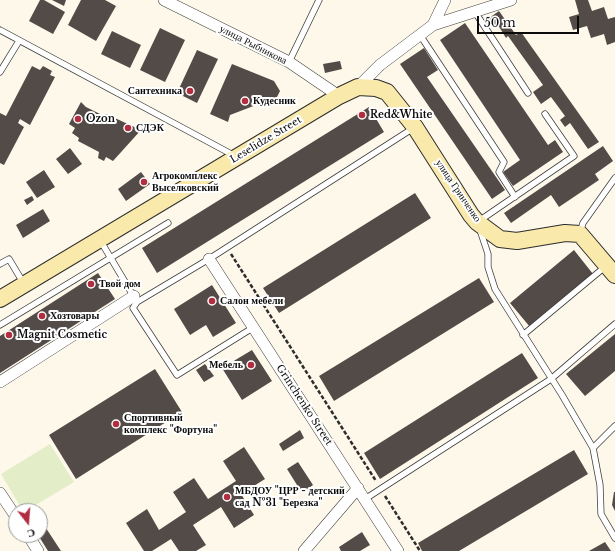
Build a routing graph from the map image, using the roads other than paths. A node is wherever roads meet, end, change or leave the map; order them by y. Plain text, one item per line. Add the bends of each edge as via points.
1 (164, 0) edge
2 (319, 0) edge
3 (445, 0) edge
4 (511, 0) edge
5 (475, 12) junction
6 (433, 25) junction
7 (0, 30) edge
8 (420, 35) junction
9 (19, 41) junction
10 (289, 62) junction
11 (0, 72) edge
12 (358, 87) junction
13 (528, 93) dead end
14 (339, 96) junction
15 (545, 114) dead end
16 (415, 127) junction
17 (237, 157) junction
18 (615, 178) edge
19 (515, 197) junction
20 (478, 222) junction
21 (168, 223) dead end
22 (580, 234) junction
23 (99, 238) junction
24 (110, 258) junction
25 (209, 259) junction
26 (0, 264) edge
27 (611, 270) edge
28 (24, 284) junction
29 (0, 299) edge
30 (136, 299) junction
31 (615, 324) edge
32 (0, 325) edge
33 (254, 327) junction
34 (523, 335) junction
35 (551, 379) junction
36 (0, 382) edge
37 (615, 426) edge
38 (593, 448) junction
39 (358, 488) junction
40 (0, 493) edge
41 (365, 499) junction
42 (8, 505) edge
43 (615, 538) edge
44 (304, 551) edge
45 (398, 551) edge

1 - 10 street, улица Рыбникова
2 - 10 lane
3 - 6 street
4 - 5 street, Leselidze Street
5 - 6 street, Leselidze Street
5 - 13 lane
6 - 8 street, Leselidze Street
7 - 9 lane
8 - 12 street, Leselidze Street via 380,65
8 - 19 lane via 504,162 499,172
9 - 11 lane
9 - 17 lane
10 - 14 street, улица Рыбникова
12 - 14 street, Leselidze Street
12 - 16 street, улица Гринченко via 376,88 387,92
14 - 17 street, Leselidze Street
15 - 19 lane via 574,156
16 - 20 street, улица Гринченко
16 - 25 lane
17 - 23 street, Leselidze Street
18 - 22 lane via 583,223
19 - 20 lane
20 - 22 street, улица Гринченко via 500,239 517,241 565,233
20 - 34 lane via 495,289
21 - 24 lane
22 - 27 street
23 - 24 lane
23 - 28 street, Leselidze Street
24 - 30 lane
24 - 32 lane
25 - 30 lane
25 - 33 street, Grinchenko Street
26 - 28 lane via 9,259
27 - 34 lane
28 - 29 street, Leselidze Street
30 - 33 lane via 133,308 177,375
30 - 36 street
31 - 35 lane
33 - 39 street, Grinchenko Street
34 - 35 lane
35 - 38 lane
35 - 41 lane
37 - 38 lane
38 - 43 lane via 600,485 601,514
39 - 41 street, Grinchenko Street
39 - 44 street
40 - 42 street
41 - 45 street, Grinchenko Street

